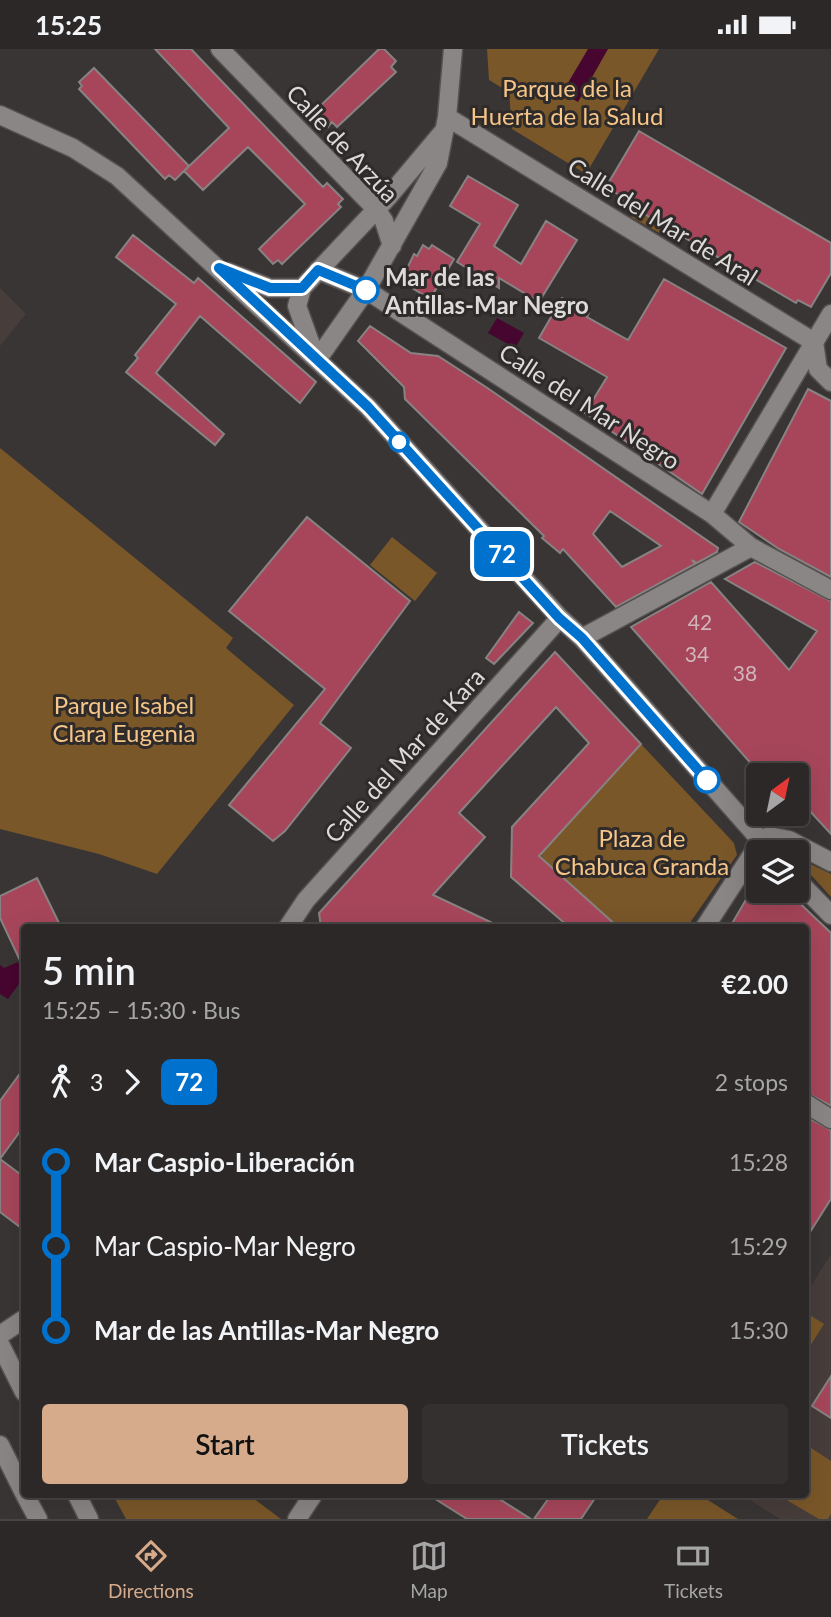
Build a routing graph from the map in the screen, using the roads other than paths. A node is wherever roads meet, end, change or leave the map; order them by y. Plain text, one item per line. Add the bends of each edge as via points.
1 (220, 49) edge
2 (453, 49) edge
3 (0, 115) edge
4 (445, 125) junction
5 (376, 209) junction
6 (392, 246) junction
7 (219, 268) junction
8 (318, 270) junction
9 (302, 288) junction
10 (366, 290) junction
11 (831, 314) edge
12 (814, 342) junction
13 (317, 360) junction
14 (831, 382) edge
15 (712, 514) junction
16 (751, 547) junction
17 (831, 590) edge
18 (559, 618) junction
19 (582, 638) junction
20 (760, 840) edge
21 (768, 840) edge
22 (789, 840) edge
23 (809, 850) edge
24 (831, 862) edge
25 (746, 873) edge
26 (809, 892) edge
27 (831, 915) edge
28 (292, 924) edge
29 (707, 924) edge
30 (809, 1105) edge
31 (831, 1119) edge
32 (21, 1321) edge
33 (0, 1335) edge
34 (0, 1344) edge
35 (21, 1386) edge
36 (0, 1445) edge
37 (21, 1486) edge
38 (27, 1498) edge
39 (78, 1498) edge
40 (307, 1498) edge
41 (38, 1519) edge
42 (89, 1519) edge
43 (297, 1519) edge

1 - 5 street, Calle de Arzúa
2 - 4 street
3 - 7 street via 73,148 117,176
4 - 5 street
4 - 6 street via 439,163
4 - 12 street, Calle del Mar de Aral
5 - 6 street, Calle de Arzúa
5 - 8 street
6 - 10 street
7 - 9 street via 270,288
7 - 13 street
8 - 9 street
8 - 10 street, Calle del Mar Negro
9 - 13 street via 297,306
10 - 13 street
10 - 15 street, Calle del Mar Negro
11 - 12 street
12 - 14 street via 818,369
12 - 15 street
13 - 18 street via 368,407
15 - 16 street, Calle del Mar Negro
16 - 17 street, Calle del Mar Negro
16 - 19 street
18 - 19 street
18 - 28 street, Calle del Mar de Kara via 306,900
19 - 20 street
21 - 22 street via 769,836
23 - 24 street
25 - 29 street
26 - 27 street
30 - 31 street
32 - 33 street
34 - 35 street
36 - 37 street
38 - 41 street
39 - 42 street
40 - 43 street

